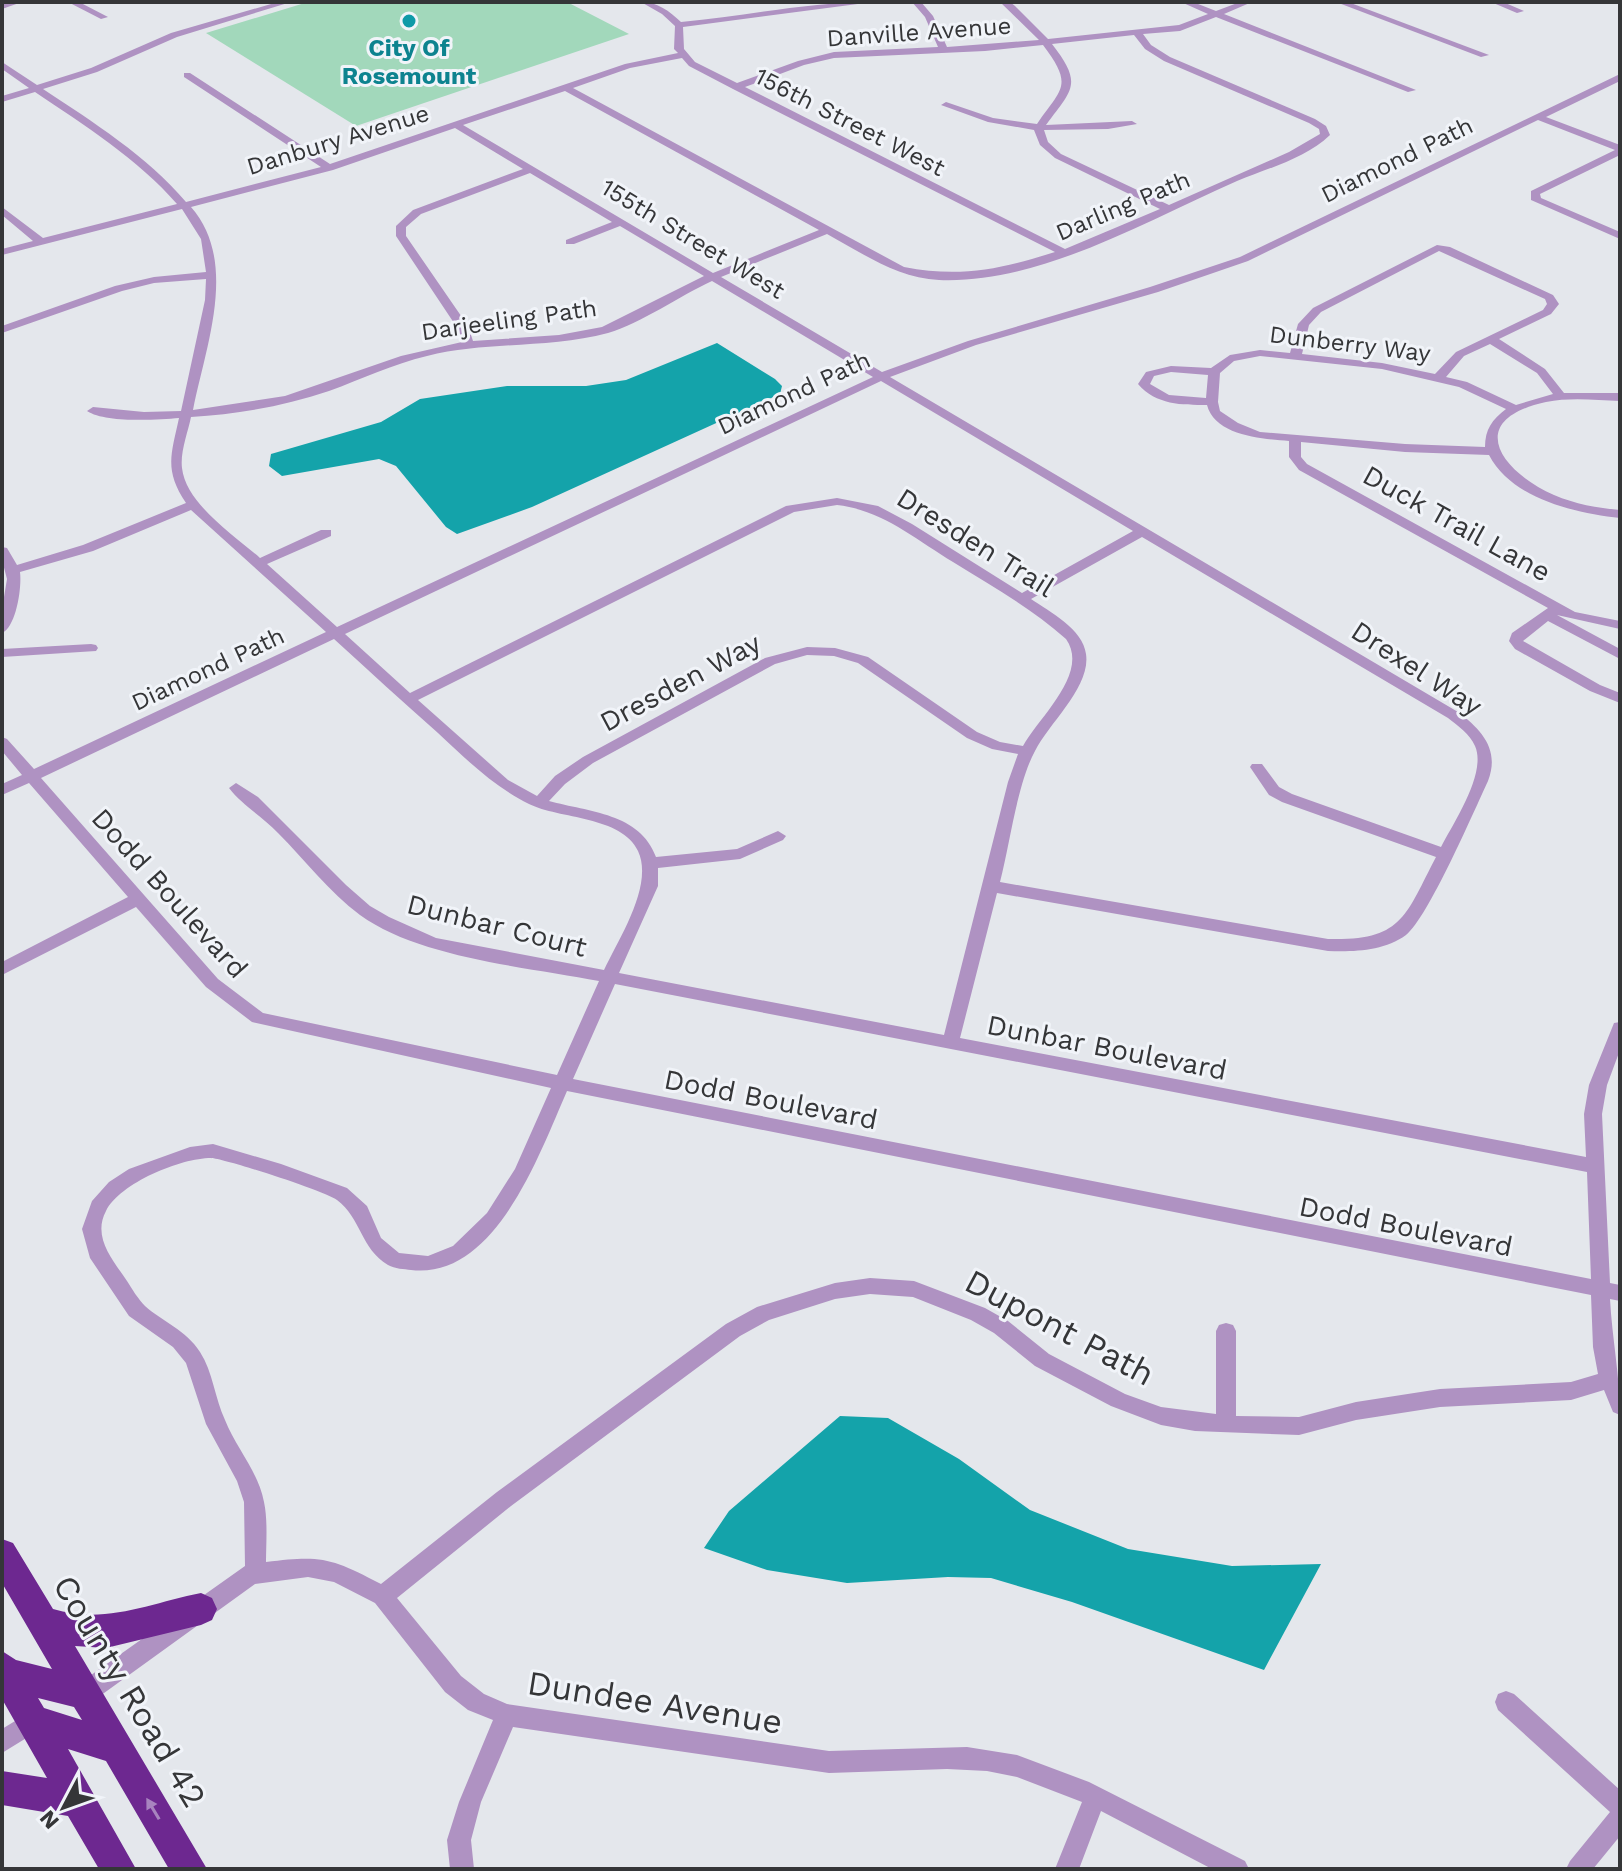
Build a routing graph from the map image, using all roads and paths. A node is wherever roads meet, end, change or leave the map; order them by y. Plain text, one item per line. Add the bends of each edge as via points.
1 (18, 2) edge
2 (72, 2) edge
3 (243, 2) edge
4 (287, 2) edge
5 (645, 2) edge
6 (869, 2) edge
7 (916, 2) edge
8 (1004, 2) edge
9 (1185, 2) edge
10 (1248, 2) edge
11 (1340, 2) edge
12 (1495, 2) edge
13 (2, 6) edge
14 (258, 10) junction
15 (1520, 11) dead end
16 (1218, 15) junction
17 (104, 17) dead end
18 (679, 25) junction
19 (1138, 34) junction
20 (1045, 43) junction
21 (944, 50) junction
22 (682, 55) junction
23 (1484, 55) dead end
24 (2, 65) edge
25 (187, 75) dead end
26 (1620, 77) edge
27 (565, 87) junction
28 (736, 87) junction
29 (36, 89) junction
30 (1411, 90) dead end
31 (2, 99) edge
32 (946, 105) dead end
33 (1543, 114) junction
34 (1132, 124) dead end
35 (456, 125) junction
36 (1039, 129) junction
37 (1620, 141) edge
38 (1620, 150) edge
39 (329, 168) junction
40 (531, 169) junction
41 (186, 204) junction
42 (1168, 209) junction
43 (2, 210) edge
44 (621, 222) junction
45 (827, 230) junction
46 (1620, 236) edge
47 (39, 240) junction
48 (570, 242) dead end
49 (2, 252) edge
50 (1067, 254) junction
51 (212, 275) junction
52 (714, 278) junction
53 (2, 330) edge
54 (1491, 339) junction
55 (468, 343) junction
56 (1295, 357) junction
57 (1214, 372) junction
58 (883, 376) junction
59 (1439, 377) junction
60 (907, 391) joint
61 (1560, 396) junction
62 (1620, 397) edge
63 (1212, 402) junction
64 (1515, 409) junction
65 (93, 411) dead end
66 (184, 412) junction
67 (1295, 438) junction
68 (1492, 451) junction
69 (193, 505) junction
70 (1620, 514) edge
71 (1143, 531) junction
72 (326, 533) dead end
73 (2, 551) edge
74 (257, 564) junction
75 (14, 570) junction
76 (1020, 600) junction
77 (1553, 611) junction
78 (1620, 625) edge
79 (2, 629) edge
80 (335, 633) junction
81 (91, 648) dead end
82 (2, 653) edge
83 (1620, 655) edge
84 (1620, 698) edge
85 (409, 699) junction
86 (2, 742) edge
87 (1026, 751) junction
88 (1257, 767) dead end
89 (32, 776) junction
90 (236, 788) dead end
91 (2, 790) edge
92 (539, 803) junction
93 (778, 836) dead end
94 (1445, 854) junction
95 (653, 863) junction
96 (991, 886) junction
97 (138, 899) junction
98 (2, 969) edge
99 (609, 978) junction
100 (1620, 1028) edge
101 (950, 1044) junction
102 (561, 1083) junction
103 (1595, 1166) junction
104 (1610, 1292) edge
105 (1620, 1299) edge
106 (1226, 1331) dead end
107 (1609, 1380) junction
108 (1620, 1406) edge
109 (1226, 1423) junction
110 (2, 1554) edge
111 (256, 1573) junction
112 (382, 1596) junction
113 (201, 1609) junction
114 (42, 1622) junction
115 (4, 1671) edge
116 (85, 1693) junction
117 (1506, 1702) dead end
118 (507, 1715) junction
119 (33, 1721) junction
120 (2, 1742) edge
121 (117, 1748) junction
122 (2, 1788) edge
123 (1095, 1798) junction
124 (78, 1800) junction
125 (1620, 1805) edge
126 (1620, 1818) edge
127 (118, 1869) edge
128 (189, 1869) edge
129 (462, 1869) edge
130 (1067, 1869) edge
131 (1237, 1869) edge
132 (1578, 1869) edge

1 - 13 street
2 - 17 street
3 - 14 street
4 - 14 street
5 - 18 street
6 - 18 street
7 - 21 street via 929,16
8 - 20 street
9 - 16 street
10 - 16 street, Danville Avenue
11 - 23 street
12 - 15 street
14 - 29 street via 174,35
16 - 19 street, Danville Avenue
16 - 30 street
18 - 22 street
19 - 20 street, Danville Avenue
19 - 42 street, Darling Path via 1167,59 1312,121 1325,135
20 - 21 street, Danville Avenue
20 - 36 street via 1068,84
21 - 28 street, Danville Avenue via 834,55
22 - 27 street, Danbury Avenue
22 - 28 street, 156th Street West
24 - 29 street
25 - 39 street
26 - 33 street, Diamond Path
27 - 35 street, Danbury Avenue
27 - 45 street, Darling Path
28 - 50 street, 156th Street West
29 - 31 street
29 - 41 street via 158,177
32 - 36 street via 986,120
33 - 37 street
33 - 38 street
33 - 58 street, Diamond Path via 1244,259
34 - 36 street
35 - 39 street, Danbury Avenue
35 - 40 street, 155th Street West
36 - 42 street via 1043,143 1058,156
38 - 46 street via 1535,193 1536,200
39 - 41 street, Danbury Avenue
40 - 44 street, 155th Street West
40 - 55 street via 417,212 401,226 401,236
41 - 47 street, Danbury Avenue
41 - 51 street via 205,237
42 - 50 street, Darling Path
43 - 47 street
44 - 48 street
44 - 52 street, 155th Street West
45 - 50 street, Darling Path via 901,270 933,278 965,277
45 - 52 street, Darjeeling Path
47 - 49 street, Danbury Avenue
51 - 53 street via 119,288
51 - 66 street
52 - 55 street, Darjeeling Path via 605,330
52 - 58 street, 155th Street West
54 - 56 street via 1547,312 1553,304 1549,297 1437,248 1317,310 1304,324
54 - 59 street via 1460,354
54 - 61 street via 1541,371
55 - 66 street, Darjeeling Path via 422,352 283,401
56 - 57 street, Dunberry Way via 1244,355 1230,358
56 - 59 street, Dunberry Way
57 - 63 street
57 - 63 street via 1160,370 1144,384 1166,399
58 - 60 street, 155th Street West
58 - 80 street, Diamond Path
59 - 64 street, Dunberry Way
60 - 71 street, Drexel Way
61 - 62 street
61 - 64 street
63 - 67 street via 1215,413 1246,432
64 - 68 street via 1491,430
65 - 66 street, Darjeeling Path via 120,416
66 - 69 street via 175,465
67 - 68 street
67 - 77 street, Duck Trail Lane via 1295,457 1303,467
68 - 70 street via 1509,473 1547,497
69 - 74 street
69 - 75 street via 88,548
71 - 76 street
71 - 94 street, Drexel Way via 1470,729 1484,748 1486,768
72 - 74 street
73 - 75 street
74 - 80 street
75 - 79 street via 14,592
76 - 85 street, Dresden Trail via 879,510 851,501 817,502 790,509
76 - 87 street, Dresden Trail via 1068,632 1082,658 1077,677
77 - 78 street, Duck Trail Lane
77 - 83 street
77 - 84 street via 1516,641
80 - 85 street
80 - 89 street, Diamond Path
81 - 82 street
85 - 92 street via 503,784
86 - 89 street, Dodd Boulevard
87 - 92 street, Dresden Way via 972,735 863,660 807,651 770,661 588,760
87 - 96 street, Dresden Trail
88 - 94 street via 1274,791 1287,798
89 - 91 street, Diamond Path
89 - 97 street, Dodd Boulevard
90 - 99 street, Dunbar Court via 260,804 356,904 389,926 433,943
92 - 95 street via 623,826 643,842
93 - 95 street via 740,854
94 - 96 street, Drexel Way via 1407,925 1386,940 1357,946
95 - 99 street via 650,886
96 - 101 street, Dresden Trail
97 - 98 street
97 - 102 street, Dodd Boulevard via 222,993 258,1018
99 - 101 street, Dunbar Boulevard
99 - 102 street
100 - 103 street via 1598,1085
101 - 103 street, Dunbar Boulevard
102 - 104 street, Dodd Boulevard
102 - 111 street via 509,1196 472,1243 444,1260 395,1260 374,1243 361,1211 341,1193 213,1151 135,1174 98,1206 91,1229 97,1252 136,1310 180,1341 194,1359 216,1424 246,1478 256,1520
103 - 104 street
104 - 105 street, Dodd Boulevard
104 - 107 street via 1603,1347
106 - 109 street
107 - 108 street
107 - 109 street, Dupont Path via 1571,1391 1400,1403 1299,1426
109 - 112 street, Dupont Path via 1161,1416 1118,1400 1042,1360 978,1314 914,1289 870,1286 835,1291 764,1313 733,1330
110 - 114 highway, County Road 42
111 - 112 street, Dundee Avenue via 308,1567 337,1572
111 - 113 street, Dundee Avenue
112 - 118 street, Dundee Avenue via 453,1684 476,1702
113 - 114 highway via 116,1632 79,1633
113 - 116 street, Dundee Avenue
114 - 116 highway, County Road 42
115 - 116 highway
115 - 119 highway
116 - 121 highway, County Road 42
117 - 125 street
118 - 123 street, Dundee Avenue via 829,1762 947,1757 989,1761 1034,1771
118 - 129 street via 470,1802 459,1840
119 - 120 street
119 - 121 highway
119 - 124 highway
128 -> 121 highway, County Road 42
122 - 124 highway
123 - 130 street
123 - 131 street, Dundee Avenue
124 - 127 highway
126 - 132 street

